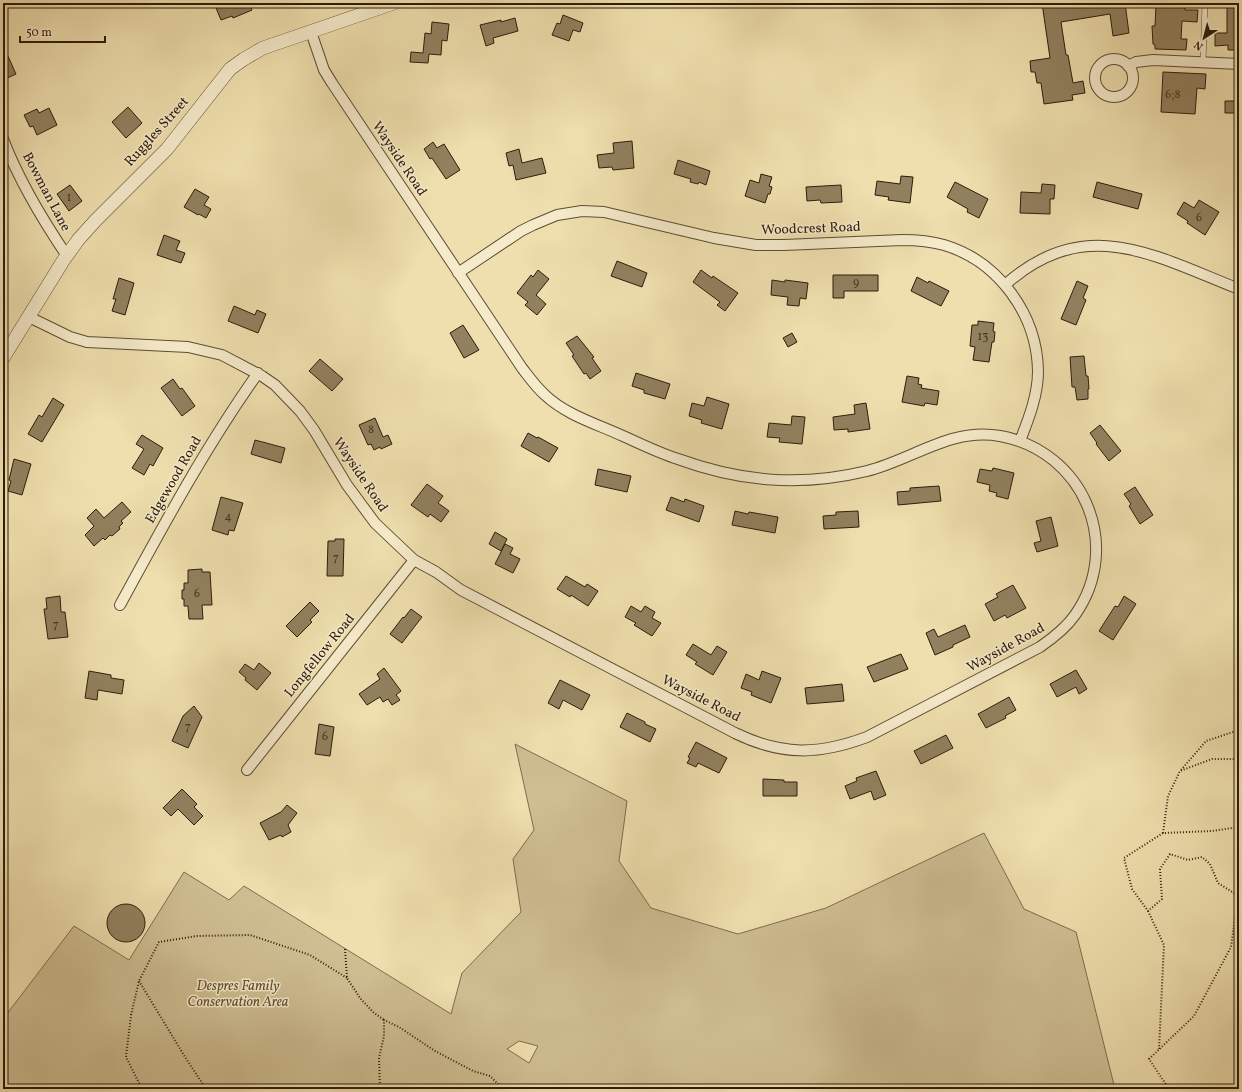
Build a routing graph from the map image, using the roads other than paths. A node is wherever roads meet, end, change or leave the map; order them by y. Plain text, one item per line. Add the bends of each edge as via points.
1 (394, 3) edge
2 (1205, 3) edge
3 (311, 32) junction
4 (1203, 62) junction
5 (1239, 64) edge
6 (1128, 66) dead end
7 (3, 139) edge
8 (67, 256) junction
9 (458, 273) junction
10 (1005, 285) junction
11 (1239, 289) edge
12 (29, 317) junction
13 (3, 358) edge
14 (258, 373) junction
15 (1020, 441) junction
16 (414, 560) junction
17 (120, 605) dead end
18 (247, 770) dead end

1 - 3 street, Ruggles Street
2 - 4 lane
3 - 8 street, Ruggles Street via 263,48 230,69 167,149 94,221
3 - 9 street, Wayside Road via 324,70
4 - 5 street
4 - 6 street via 1153,60 1136,62
7 - 8 street, Bowman Lane via 44,223
8 - 12 street, Ruggles Street
9 - 10 street, Woodcrest Road via 533,225 557,215 593,210 721,240 756,245 902,240 930,242 944,245 970,257 994,273
9 - 15 street, Wayside Road via 522,368 546,396 573,414 676,459 753,479 777,481 824,478 868,470 951,438 966,435 998,435
10 - 11 street via 1042,258 1068,249 1112,245 1140,251
10 - 15 street, Woodcrest Road via 1027,321 1037,359 1035,396
12 - 13 street, Ruggles Street
12 - 14 street, Wayside Road via 70,337 87,342 188,347 222,355
14 - 16 street, Wayside Road via 275,385 300,411 347,485 375,523
14 - 17 street, Edgewood Road via 237,402 191,478
15 - 16 street, Wayside Road via 1042,451 1066,471 1076,483 1090,511 1094,526 1096,558 1090,588 1079,609 1065,628 1040,647 867,737 828,749 789,749 770,747 752,741 461,590
16 - 18 street, Longfellow Road

